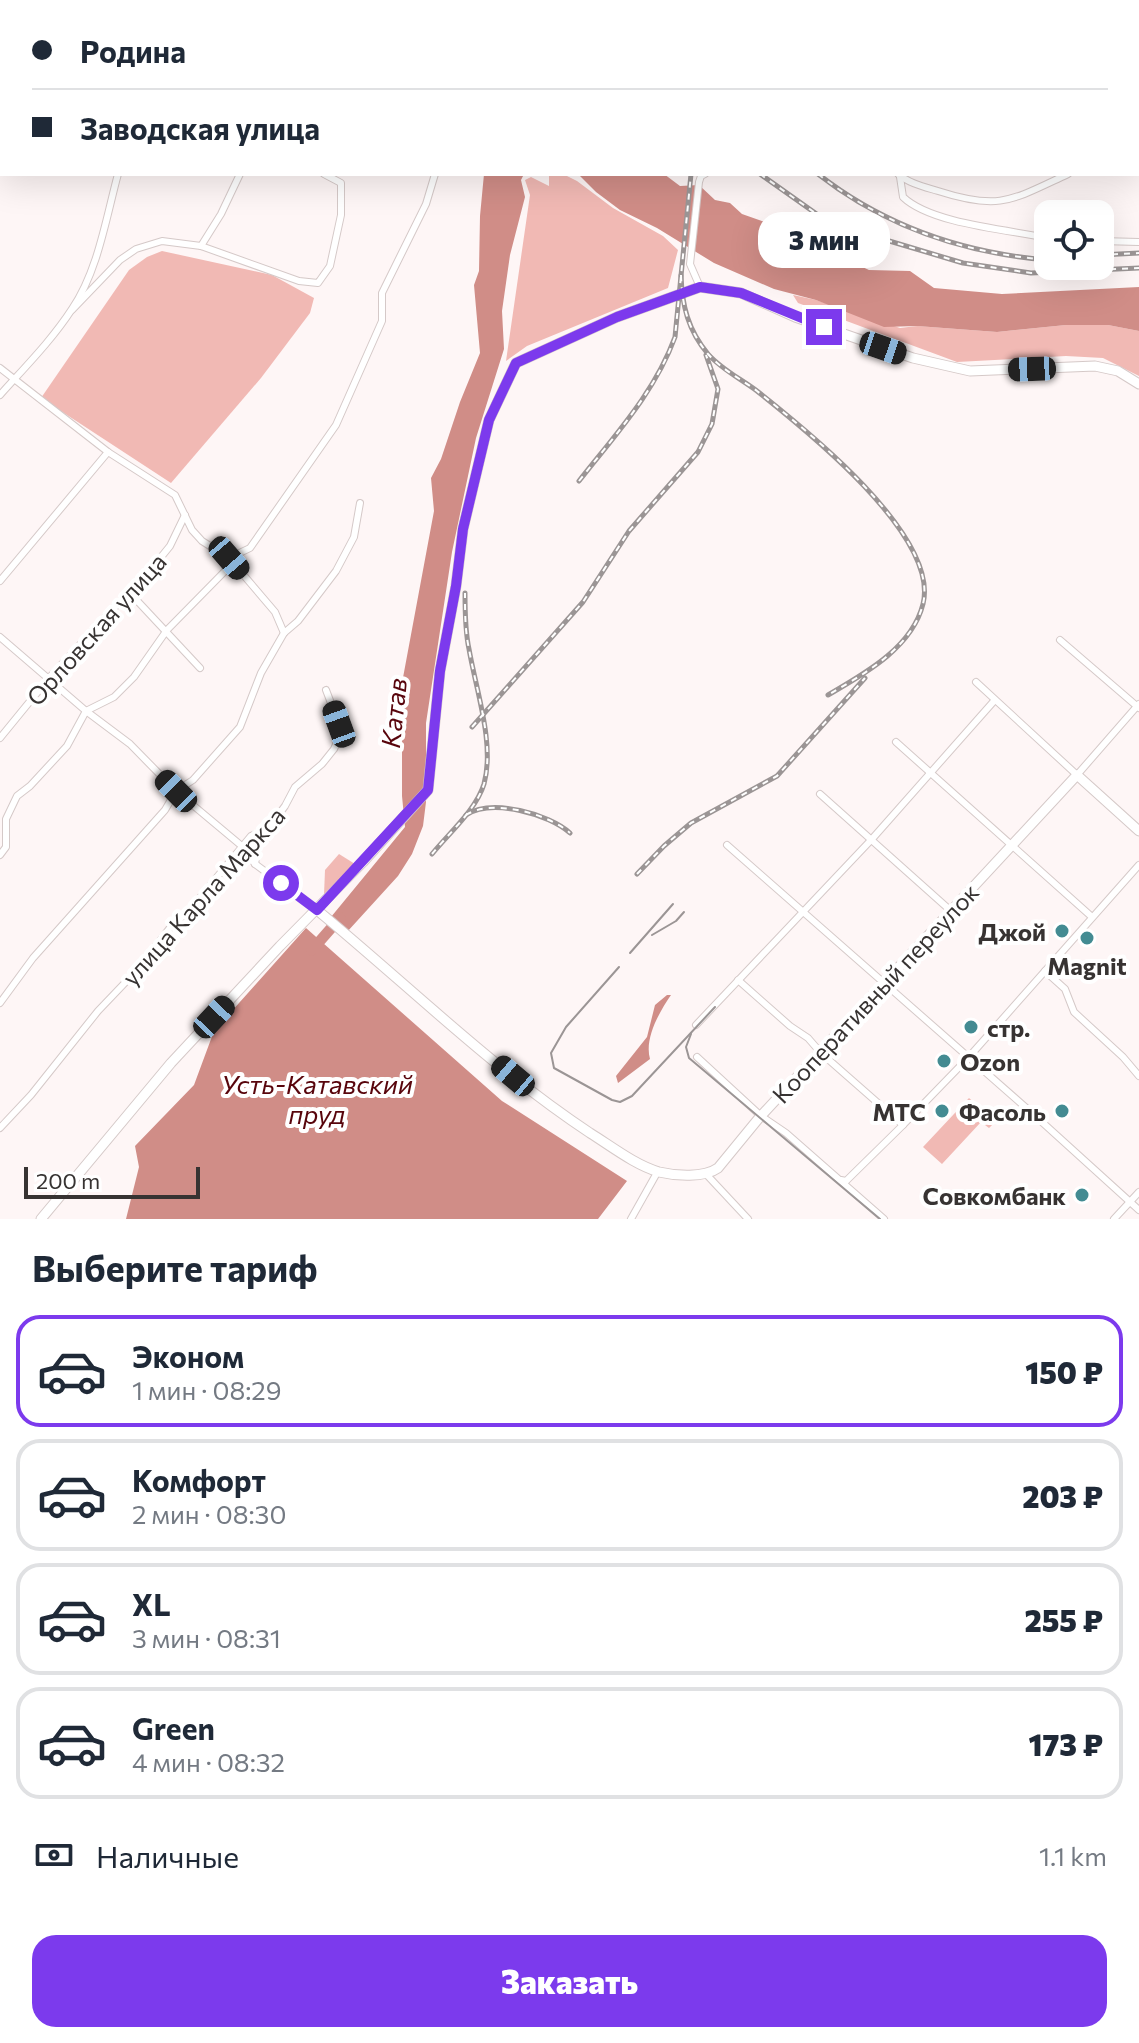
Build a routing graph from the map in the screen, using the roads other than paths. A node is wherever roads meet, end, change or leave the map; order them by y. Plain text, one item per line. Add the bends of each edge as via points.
1 (117, 176) edge
2 (239, 176) edge
3 (328, 176) edge
4 (343, 176) edge
5 (434, 176) edge
6 (704, 176) edge
7 (899, 176) edge
8 (1064, 176) edge
9 (341, 183) junction
10 (1034, 236) edge
11 (1114, 241) edge
12 (1139, 242) edge
13 (201, 246) junction
14 (700, 287) junction
15 (72, 310) junction
16 (0, 368) edge
17 (13, 380) junction
18 (1139, 384) edge
19 (0, 395) edge
20 (108, 452) junction
21 (360, 503) dead end
22 (185, 515) junction
23 (229, 558) junction
24 (0, 581) edge
25 (129, 592) junction
26 (167, 630) junction
27 (284, 633) junction
28 (0, 637) edge
29 (1060, 640) dead end
30 (200, 668) dead end
31 (49, 678) junction
32 (976, 682) dead end
33 (326, 690) dead end
34 (994, 701) junction
35 (1138, 706) edge
36 (86, 711) junction
37 (0, 738) edge
38 (896, 742) dead end
39 (929, 774) junction
40 (1077, 775) junction
41 (176, 791) junction
42 (820, 794) dead end
43 (1139, 831) edge
44 (260, 833) junction
45 (872, 839) junction
46 (1012, 844) junction
47 (727, 845) dead end
48 (243, 847) junction
49 (0, 855) edge
50 (255, 864) junction
51 (1139, 865) edge
52 (317, 910) junction
53 (951, 911) junction
54 (802, 912) junction
55 (1092, 917) junction
56 (1045, 971) junction
57 (738, 980) junction
58 (885, 985) junction
59 (0, 1003) edge
60 (696, 1025) dead end
61 (821, 1053) junction
62 (697, 1057) dead end
63 (968, 1058) junction
64 (1139, 1076) edge
65 (761, 1116) junction
66 (903, 1125) junction
67 (0, 1128) edge
68 (658, 1171) junction
69 (706, 1174) junction
70 (840, 1180) junction
71 (1139, 1192) edge
72 (1130, 1202) junction
73 (1139, 1210) edge
74 (41, 1219) edge
75 (631, 1219) edge
76 (748, 1219) edge
77 (884, 1219) edge
78 (1114, 1219) edge

1 - 15 street via 86,284
2 - 13 street
3 - 9 street
4 - 9 street
5 - 23 street via 382,293 382,321 331,434 250,548
6 - 14 street via 690,264
7 - 8 street via 990,204
7 - 10 street via 903,197 913,204 958,222
9 - 13 street via 341,215 330,266 318,283
11 - 12 street
13 - 15 street via 162,241 136,249
14 - 18 main road via 741,293 913,358 970,371 1095,366 1118,371
14 - 52 main road via 516,363 489,420 463,529 428,790
15 - 17 street
16 - 17 street
17 - 19 street
17 - 20 street
20 - 22 street via 175,495
20 - 24 street
21 - 27 street via 354,537 336,571
22 - 23 street via 202,541
22 - 25 street, Орловская улица via 170,546
23 - 26 street via 226,570
23 - 27 street via 275,612
25 - 26 street
25 - 31 street, Орловская улица
26 - 30 street
26 - 36 street via 134,677 114,697
27 - 41 street via 240,727 193,780
28 - 31 street
29 - 35 street
31 - 36 street
31 - 37 street, Орловская улица
32 - 34 street
33 - 44 street, улица Карла Маркса via 339,738
34 - 39 street
34 - 40 street
35 - 40 street
36 - 41 street via 130,744
36 - 49 street via 67,746 17,796 6,819 6,847
38 - 39 street
39 - 45 street
39 - 46 street
40 - 43 main road
40 - 46 main road, Кооперативный переулок
41 - 48 street
41 - 59 street
42 - 45 street
44 - 48 street, улица Карла Маркса
44 - 50 street
45 - 53 street
45 - 54 street
46 - 53 main road, Кооперативный переулок
46 - 55 street
47 - 54 street
48 - 50 street
48 - 67 street, улица Карла Маркса
50 - 52 street
51 - 55 street
52 - 68 main road via 536,1095 621,1153
52 - 74 main road via 171,1063
53 - 58 main road, Кооперативный переулок
54 - 57 street
54 - 58 street
55 - 56 street
56 - 63 street
56 - 64 street via 1065,989 1074,1012
57 - 60 street
57 - 61 street
58 - 61 main road, Кооперативный переулок
58 - 63 street
61 - 65 main road, Кооперативный переулок
61 - 66 street
62 - 65 street
63 - 66 street
63 - 72 street
65 - 69 main road, Кооперативный переулок via 718,1168
65 - 70 street
66 - 70 street via 846,1181
68 - 69 main road
68 - 75 street
69 - 76 street
70 - 77 street
71 - 72 street
72 - 73 street
72 - 78 street

